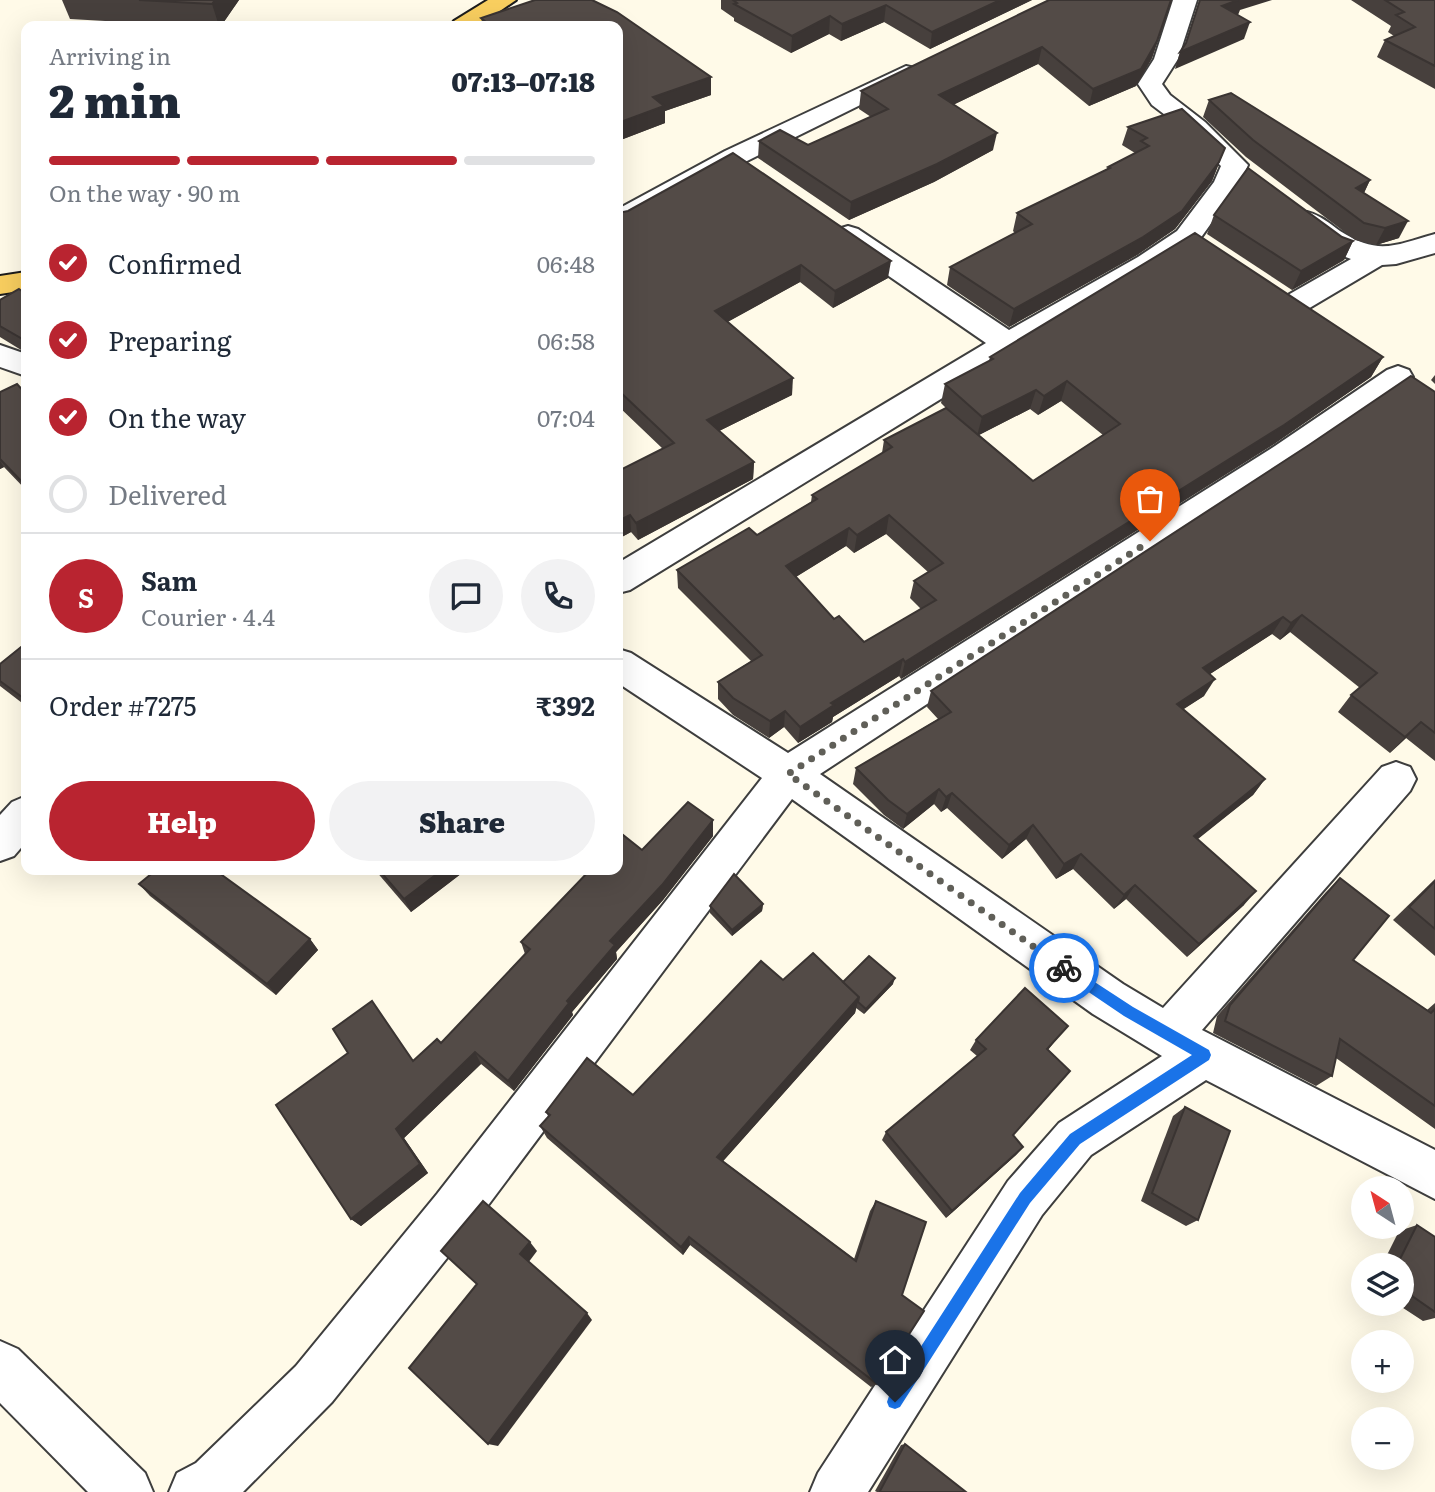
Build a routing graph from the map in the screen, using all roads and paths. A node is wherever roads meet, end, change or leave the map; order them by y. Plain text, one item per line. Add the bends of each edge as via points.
1 (504, 0) edge
2 (1185, 0) edge
3 (470, 21) edge
4 (929, 62) edge
5 (1290, 206) edge
6 (623, 218) edge
7 (825, 219) edge
8 (1435, 243) edge
9 (1375, 257) junction
10 (21, 282) edge
11 (0, 285) edge
12 (1290, 306) edge
13 (1008, 344) junction
14 (0, 355) edge
15 (21, 364) edge
16 (1400, 379) dead end
17 (623, 577) edge
18 (623, 667) edge
19 (788, 774) junction
20 (1396, 779) dead end
21 (21, 820) edge
22 (0, 843) edge
23 (1186, 1045) junction
24 (1435, 1175) edge
25 (0, 1367) edge
26 (207, 1489) edge
27 (126, 1492) edge
28 (836, 1492) edge

1 - 3 main road
2 - 13 street via 1166,60 1150,84 1161,99 1246,173 1227,183 1199,245 1147,263
4 - 6 street via 745,165
5 - 9 street via 1344,248
7 - 13 street
8 - 9 street
9 - 12 street
10 - 11 main road
13 - 17 street
14 - 15 street
16 - 19 street
18 - 19 street
19 - 23 street via 1108,999
19 - 26 street via 419,1255 314,1384
20 - 23 street
21 - 22 street
23 - 24 street
23 - 28 street via 1075,1139 1025,1198
25 - 27 street

